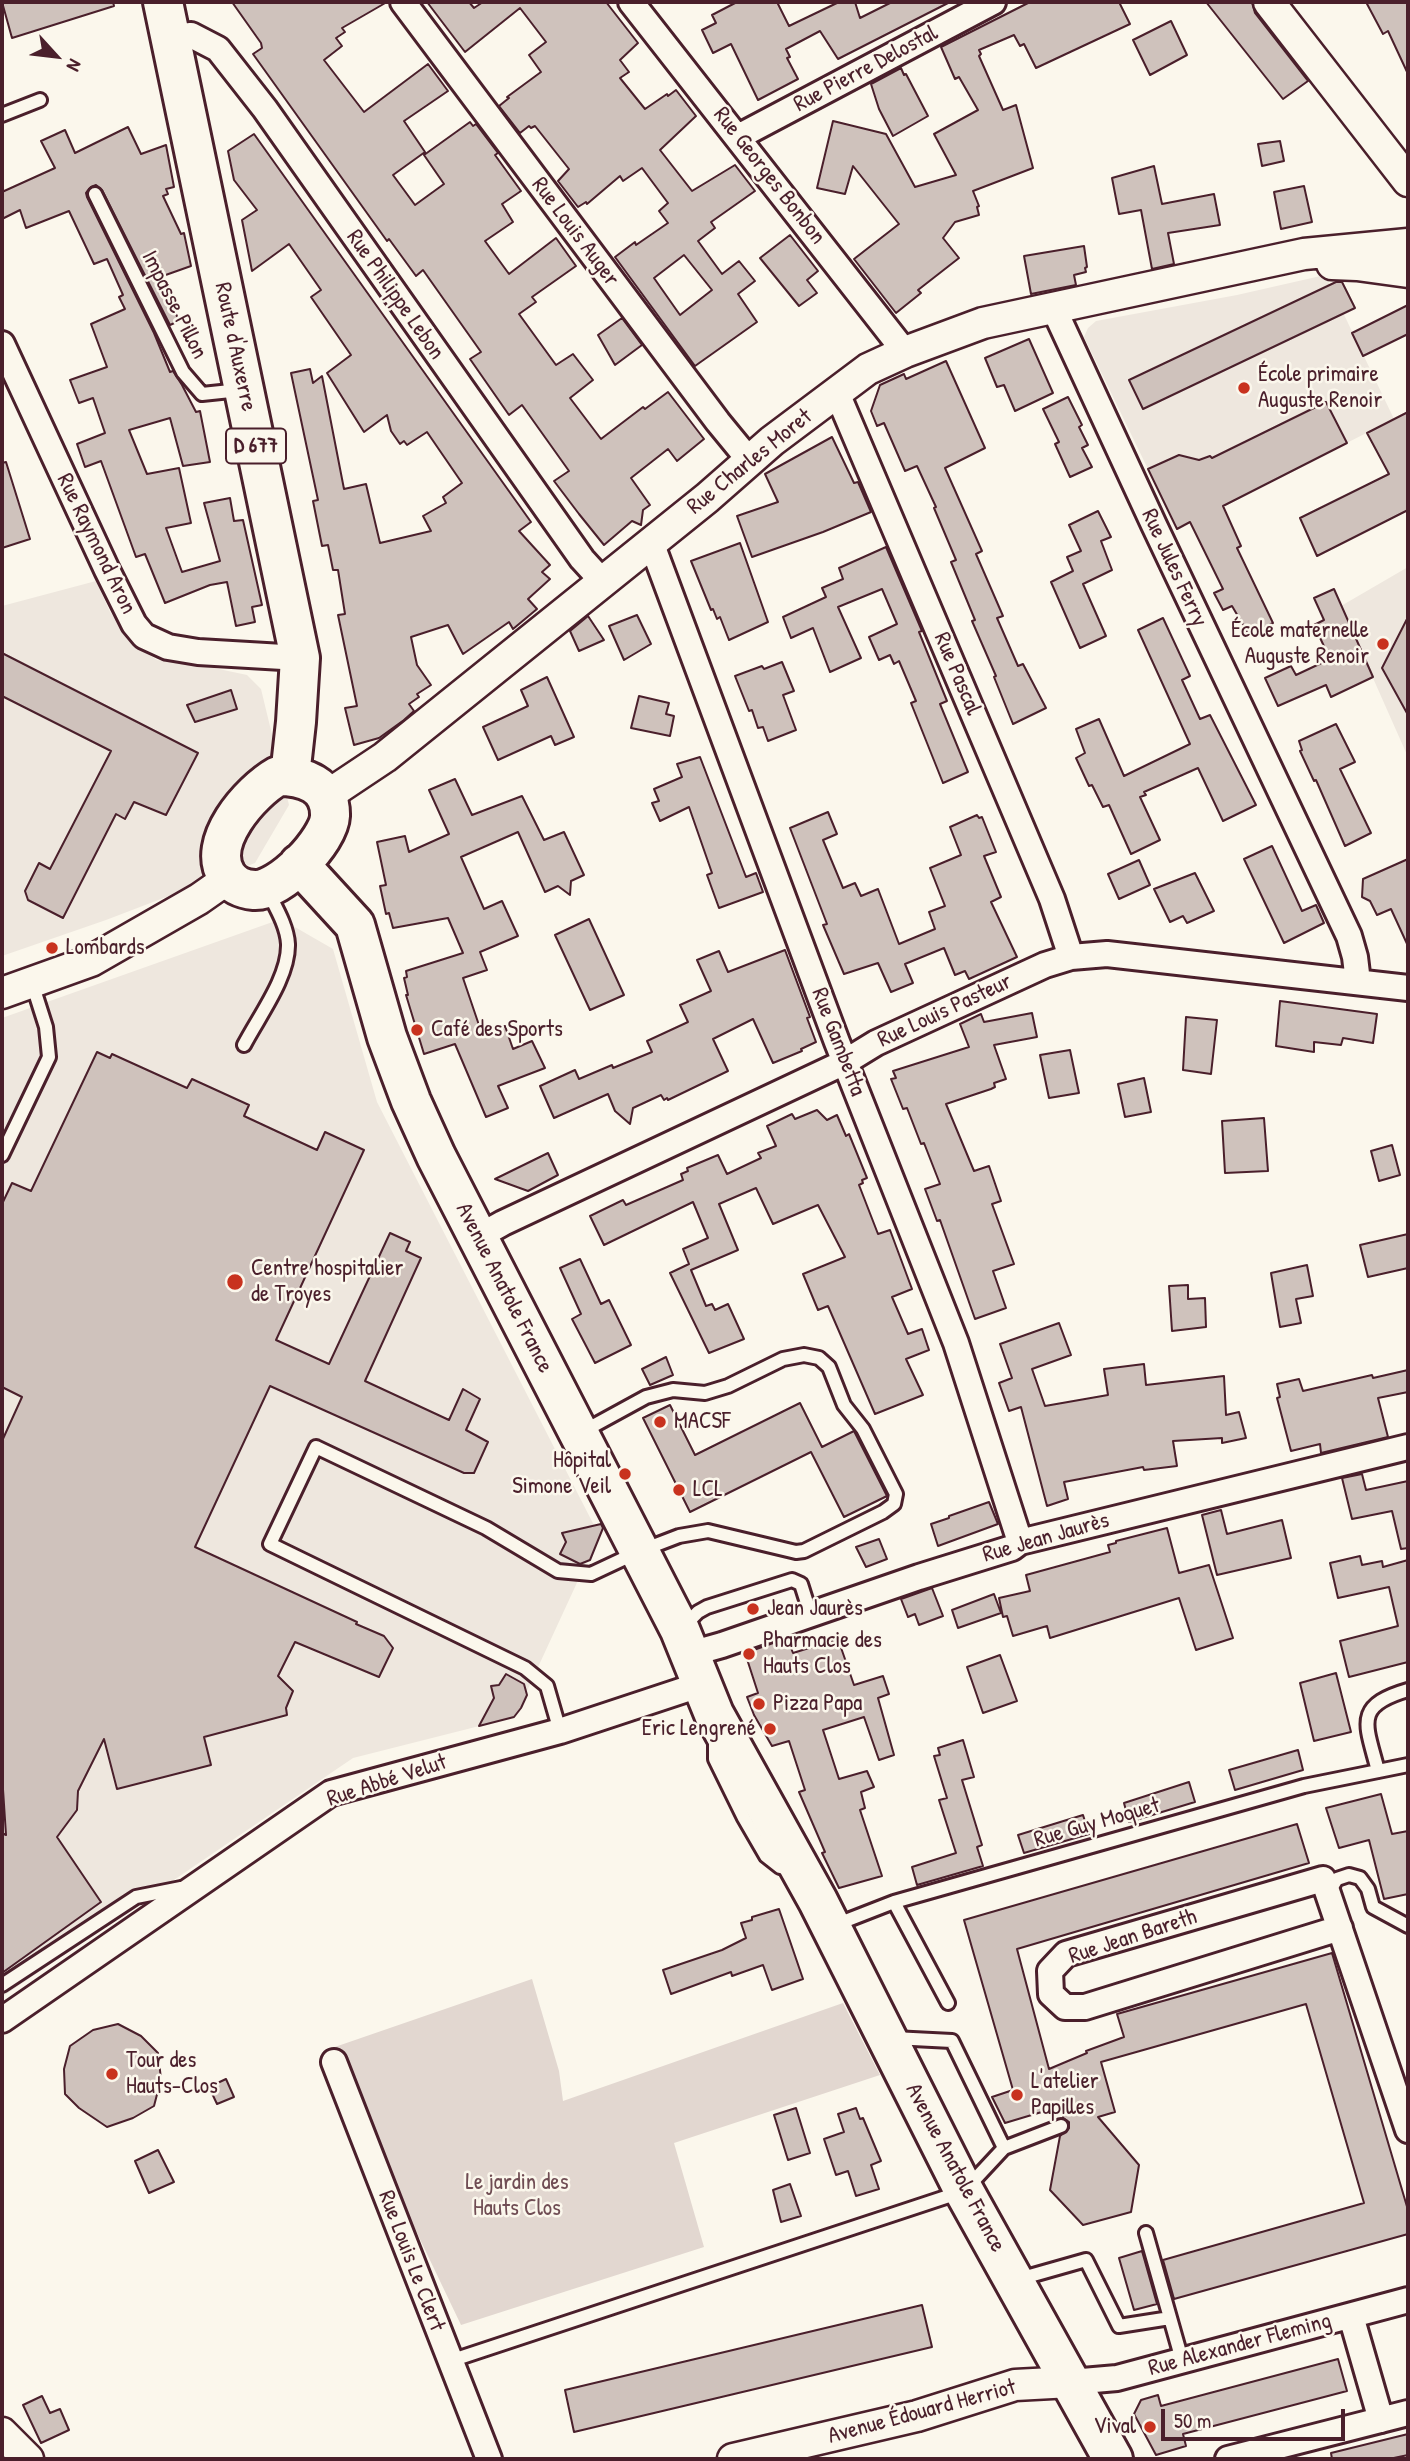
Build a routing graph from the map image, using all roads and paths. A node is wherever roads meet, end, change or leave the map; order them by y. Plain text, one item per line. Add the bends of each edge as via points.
1 (403, 2) edge
2 (631, 2) edge
3 (993, 2) edge
4 (1269, 2) edge
5 (166, 20) edge
6 (40, 100) dead end
7 (2, 115) edge
8 (738, 137) junction
9 (1408, 181) edge
10 (95, 194) dead end
11 (1408, 244) edge
12 (1245, 268) junction
13 (1408, 272) edge
14 (1054, 309) junction
15 (2, 344) edge
16 (905, 352) junction
17 (244, 389) junction
18 (837, 393) junction
19 (750, 461) junction
20 (651, 542) junction
21 (603, 582) junction
22 (300, 658) junction
23 (290, 776) junction
24 (325, 797) junction
25 (299, 864) junction
26 (229, 878) junction
27 (266, 888) junction
28 (1071, 957) junction
29 (1357, 982) junction
30 (32, 983) junction
31 (1408, 988) edge
32 (2, 993) edge
33 (244, 1045) dead end
34 (845, 1062) junction
35 (2, 1155) edge
36 (478, 1237) junction
37 (578, 1434) junction
38 (1408, 1447) edge
39 (1020, 1542) junction
40 (639, 1551) junction
41 (807, 1615) junction
42 (697, 1670) junction
43 (1408, 1690) edge
44 (560, 1731) junction
45 (1408, 1765) edge
46 (1378, 1771) junction
47 (198, 1885) junction
48 (1328, 1894) junction
49 (894, 1902) junction
50 (1408, 1926) edge
51 (832, 1927) junction
52 (1340, 1928) junction
53 (2, 1984) edge
54 (948, 2003) dead end
55 (2, 2020) edge
56 (888, 2038) junction
57 (334, 2062) dead end
58 (1061, 2126) dead end
59 (1408, 2130) edge
60 (1004, 2148) junction
61 (964, 2191) junction
62 (1146, 2232) dead end
63 (1015, 2281) junction
64 (1408, 2300) edge
65 (1351, 2316) junction
66 (1170, 2318) junction
67 (1182, 2360) junction
68 (450, 2361) junction
69 (1071, 2382) junction
70 (1408, 2413) edge
71 (1381, 2420) junction
72 (2, 2433) edge
73 (29, 2459) edge
74 (489, 2459) edge
75 (733, 2459) edge
76 (1113, 2459) edge
77 (1228, 2459) edge

1 - 19 street, Rue Louis Auger
2 - 8 street, Rue Georges Bonbon
3 - 8 street, Rue Pierre Delostal
4 - 9 street
5 - 17 main road, Route d'Auxerre / D 677
5 - 21 street, Rue Philippe Lebon via 218,49 265,109 582,559
6 - 7 lane
8 - 16 street, Rue Georges Bonbon
10 - 17 lane, Impasse Pillon via 183,372 202,394
11 - 12 street, Rue Charles Moret via 1304,254
12 - 13 street, Rue Charles Moret via 1357,265
12 - 14 street, Rue Charles Moret
14 - 16 street, Rue Charles Moret via 983,323
14 - 29 street, Rue Jules Ferry via 1349,936
15 - 22 street, Rue Raymond Aron via 107,570 144,636 168,647 198,652
16 - 18 street, Rue Charles Moret via 868,369
17 - 22 main road, Route d'Auxerre / D 677
18 - 19 street, Rue Charles Moret
18 - 28 street, Rue Pascal via 1052,899
19 - 20 street, Rue Charles Moret
20 - 21 street, Rue Charles Moret
20 - 34 street, Rue Gambetta
21 - 24 street, Rue Charles Moret via 386,757
22 - 23 main road, Route d'Auxerre / D 677
23 - 24 main road via 310,780
23 - 26 main road via 265,783 223,837 220,854
24 - 25 main road via 330,816 327,827
25 - 27 main road via 288,877
25 - 36 main road, Avenue Anatole France via 355,925 411,1101
26 - 27 main road via 240,888
26 - 30 street via 91,961
27 - 33 lane via 288,942 286,968
28 - 29 street, Rue Louis Pasteur via 1107,954
28 - 34 street, Rue Louis Pasteur via 1019,976
29 - 31 street, Rue Louis Pasteur
30 - 32 street
30 - 35 lane via 46,1027 49,1057
34 - 36 street, Rue Louis Pasteur
34 - 39 street, Rue Gambetta via 956,1343
36 - 37 main road, Avenue Anatole France
37 - 40 main road, Avenue Anatole France
37 - 40 lane via 646,1397 674,1390 717,1390 783,1359 804,1355 829,1367 844,1405 863,1429 896,1494 894,1504 883,1512 804,1551 708,1531
38 - 39 street, Rue Jean Jaurès
39 - 41 street, Rue Jean Jaurès
40 - 42 main road, Avenue Anatole France
40 - 44 lane via 591,1574 558,1571 486,1528 317,1447 270,1544 525,1668 547,1686
41 - 42 street, Rue Jean Jaurès
41 - 42 lane via 801,1584 792,1580 707,1606 698,1612
42 - 44 street, Rue Abbé Velut
42 - 51 main road, Avenue Anatole France
43 - 46 lane via 1386,1696 1373,1706 1366,1724
44 - 47 street, Rue Abbé Velut via 331,1793
45 - 46 lane, Rue Guy Moquet
46 - 49 lane, Rue Guy Moquet via 1304,1786
47 - 53 lane via 136,1897
47 - 55 street, Rue Abbé Velut
48 - 50 lane via 1337,1879 1360,1878 1373,1908
48 - 52 street
48 - 52 street, Rue Jean Bareth via 1323,1879 1066,1954 1051,1971 1051,1994 1065,2007 1085,2007
49 - 51 lane, Rue Guy Moquet
49 - 54 lane
51 - 56 main road, Avenue Anatole France
52 - 59 street
56 - 60 lane via 952,2041
56 - 61 main road, Avenue Anatole France
57 - 68 street, Rue Louis Le Clert
58 - 60 lane
60 - 61 lane
61 - 63 main road, Avenue Anatole France
61 - 68 lane
62 - 66 lane
63 - 66 lane via 1086,2260 1119,2326
63 - 69 main road, Avenue Anatole France
64 - 65 street, Rue Alexander Fleming
65 - 67 street, Rue Alexander Fleming
65 - 71 street
66 - 67 lane
67 - 69 street, Rue Alexander Fleming via 1117,2378
68 - 74 street, Rue Louis Le Clert
69 - 75 street, Avenue Édouard Herriot via 1015,2385 917,2416
69 - 76 main road, Avenue Anatole France
70 - 71 street
71 - 77 street
72 - 73 street

